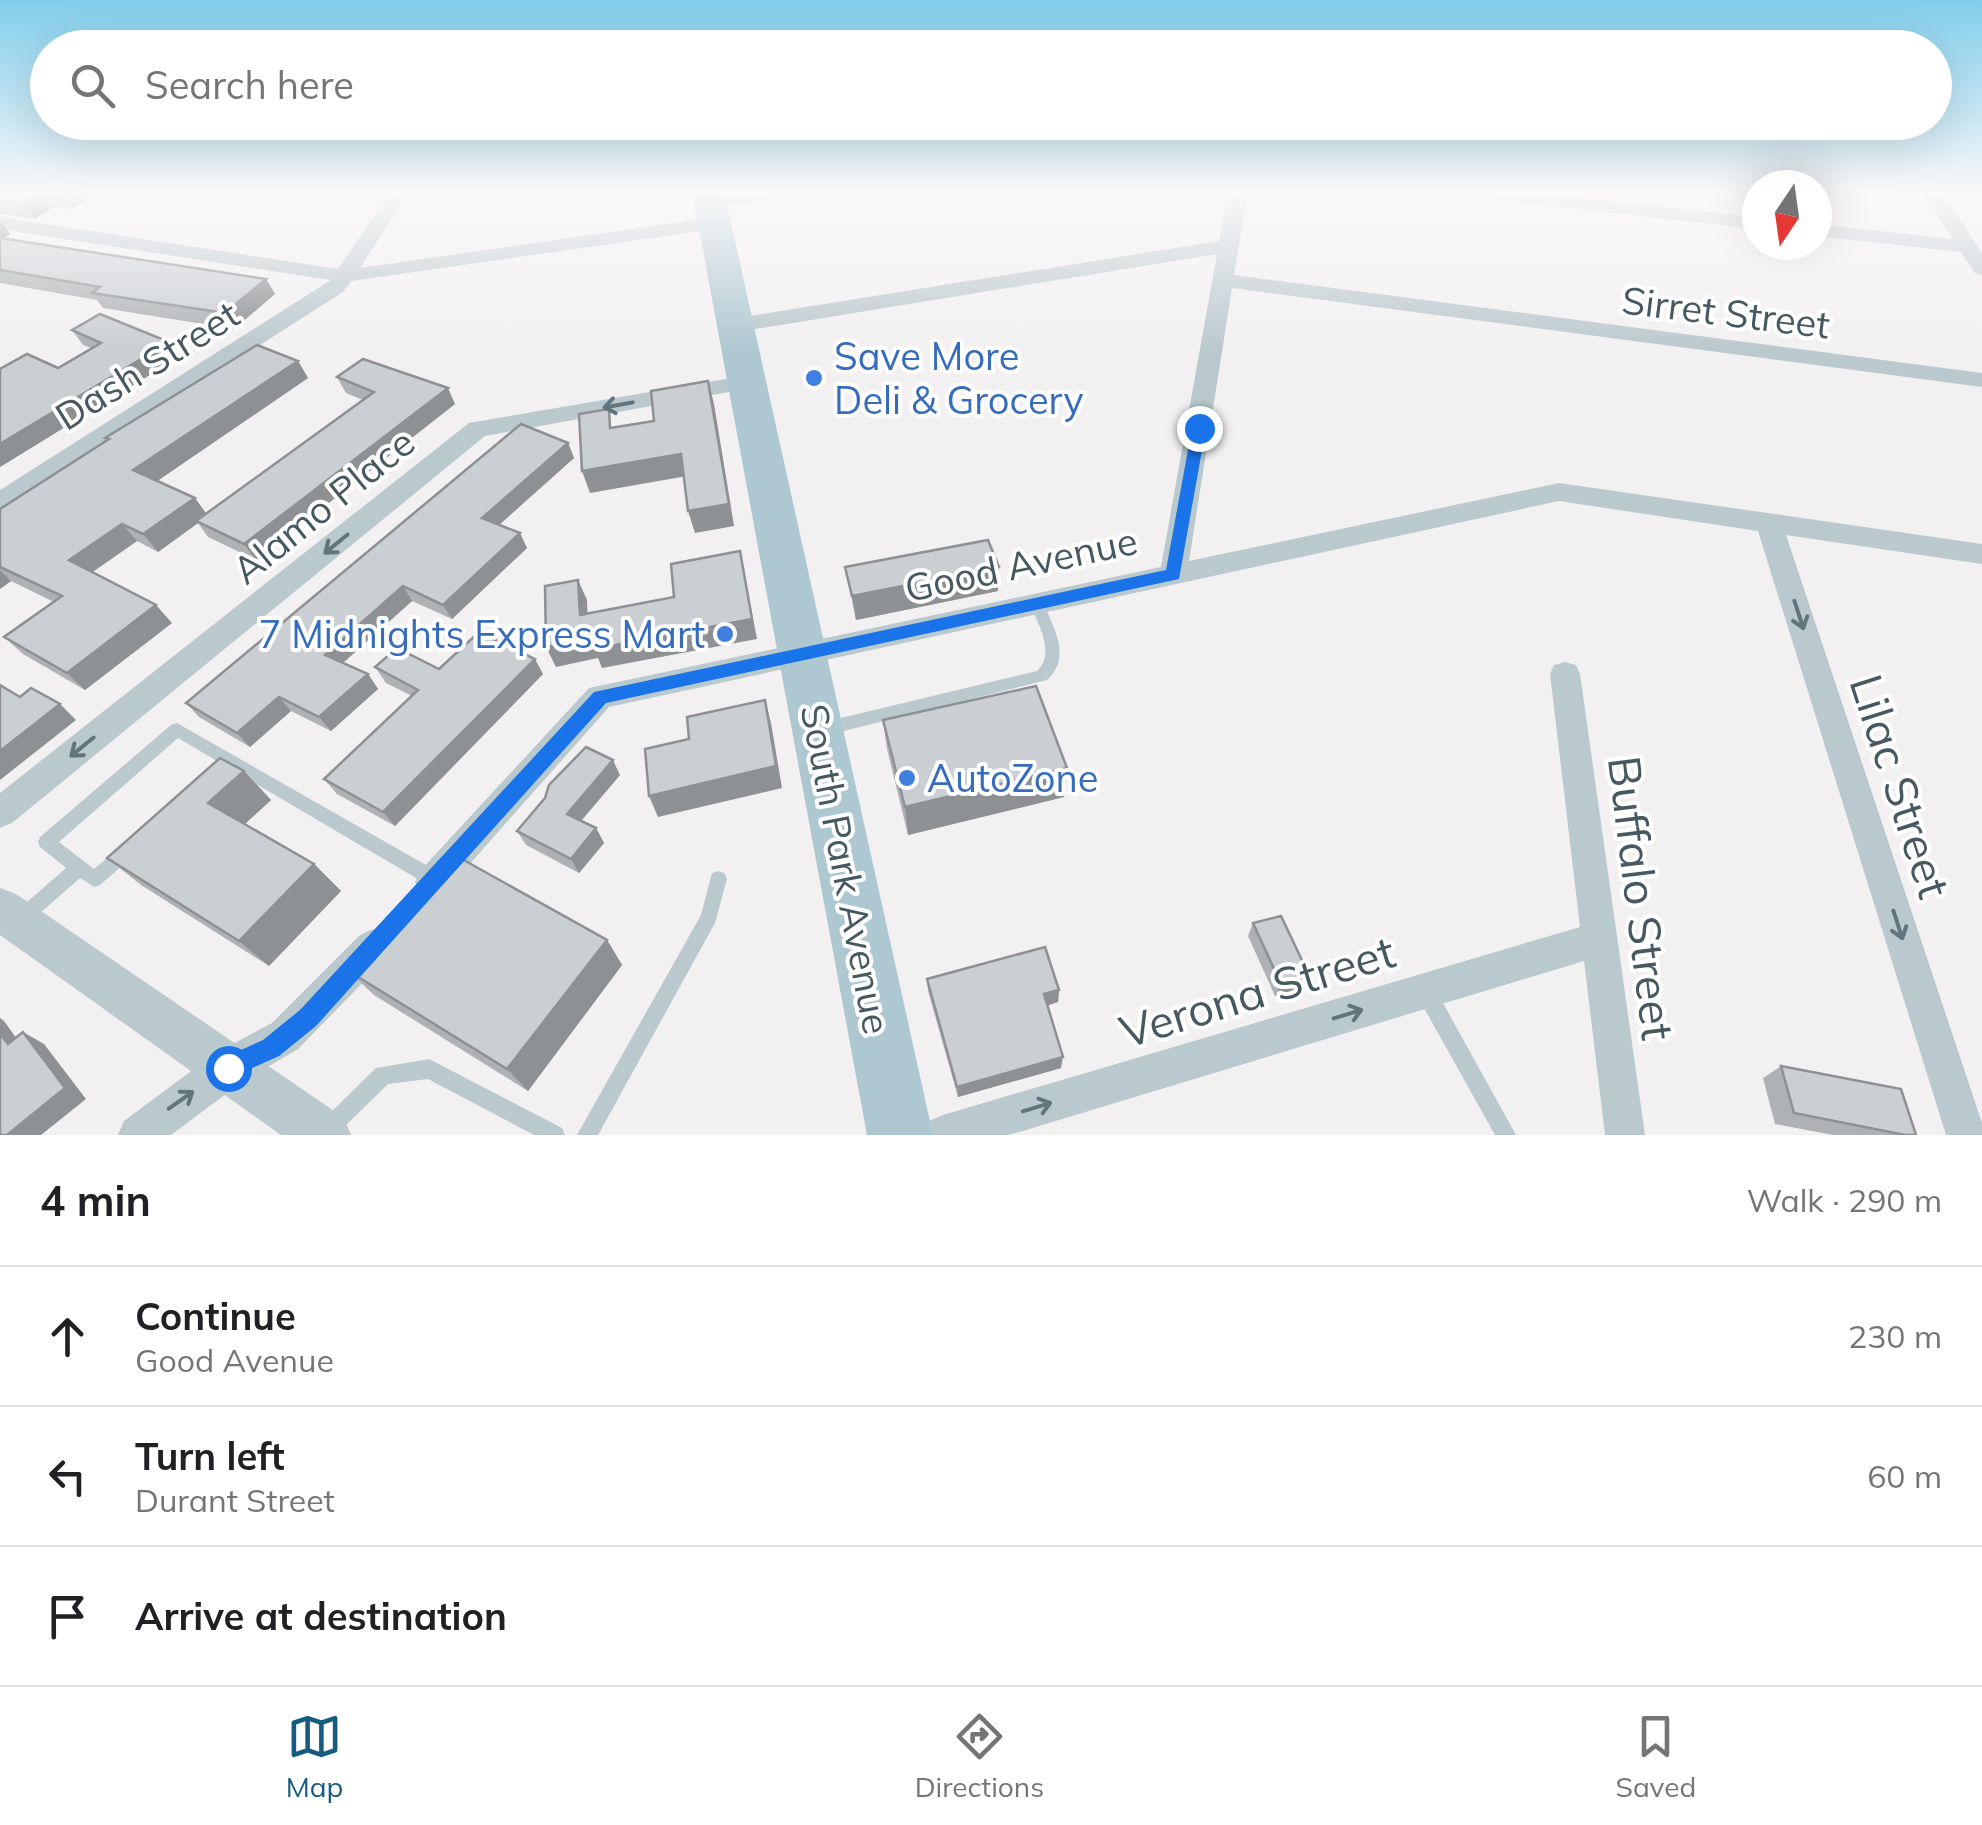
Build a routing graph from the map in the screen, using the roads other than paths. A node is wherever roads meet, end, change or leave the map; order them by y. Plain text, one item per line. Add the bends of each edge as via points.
1 (132, 244) edge
2 (366, 244) edge
3 (510, 244) edge
4 (719, 244) edge
5 (1941, 244) edge
6 (1966, 244) edge
7 (1229, 246) joint
8 (1968, 247) junction
9 (1982, 269) edge
10 (345, 276) junction
11 (1223, 280) junction
12 (737, 325) junction
13 (1982, 380) edge
14 (749, 382) junction
15 (0, 502) edge
16 (1769, 522) junction
17 (1982, 554) edge
18 (1173, 575) junction
19 (1037, 604) junction
20 (803, 654) junction
21 (1565, 674) dead end
22 (818, 730) junction
23 (0, 814) edge
24 (136, 844) edge
25 (79, 868) junction
26 (718, 878) dead end
27 (434, 880) junction
28 (9, 916) edge
29 (1599, 939) junction
30 (1425, 990) junction
31 (228, 1068) junction
32 (324, 1134) edge
33 (138, 1135) edge
34 (556, 1135) edge
35 (587, 1135) edge
36 (900, 1135) edge
37 (943, 1135) edge
38 (1506, 1135) edge
39 (1625, 1135) edge
40 (1966, 1135) edge

1 - 10 street
2 - 10 street, Dash Street
3 - 10 street
4 - 12 main road, South Park Avenue
5 - 8 street
6 - 8 street
7 - 11 street
7 - 12 street
8 - 9 street
10 - 15 street, Dash Street via 336,288
11 - 13 street, Sirret Street
11 - 18 street
12 - 14 main road, South Park Avenue
14 - 20 main road, South Park Avenue
14 -> 23 street, Alamo Place via 478,430
16 - 17 street, Good Avenue
16 - 18 street, Good Avenue via 1560,492
16 -> 40 street, Lilac Street
18 - 19 street, Good Avenue
19 - 20 street, Good Avenue
19 - 22 lane via 1056,659 1042,676
20 - 22 main road, South Park Avenue
20 - 27 street, Good Avenue via 600,697
21 - 29 street, Buffalo Street
22 - 36 main road, South Park Avenue
24 - 25 lane via 94,879
25 - 27 lane via 46,842 177,730 224,767
25 - 28 lane
26 - 35 lane via 709,918
27 - 31 street, Good Avenue via 308,1018 271,1048
28 - 31 street
29 - 30 street, Verona Street
29 - 39 street, Buffalo Street
37 -> 30 street, Verona Street
30 - 38 lane
31 - 32 street
33 -> 31 street, Good Avenue
32 - 34 lane via 383,1075 428,1069

